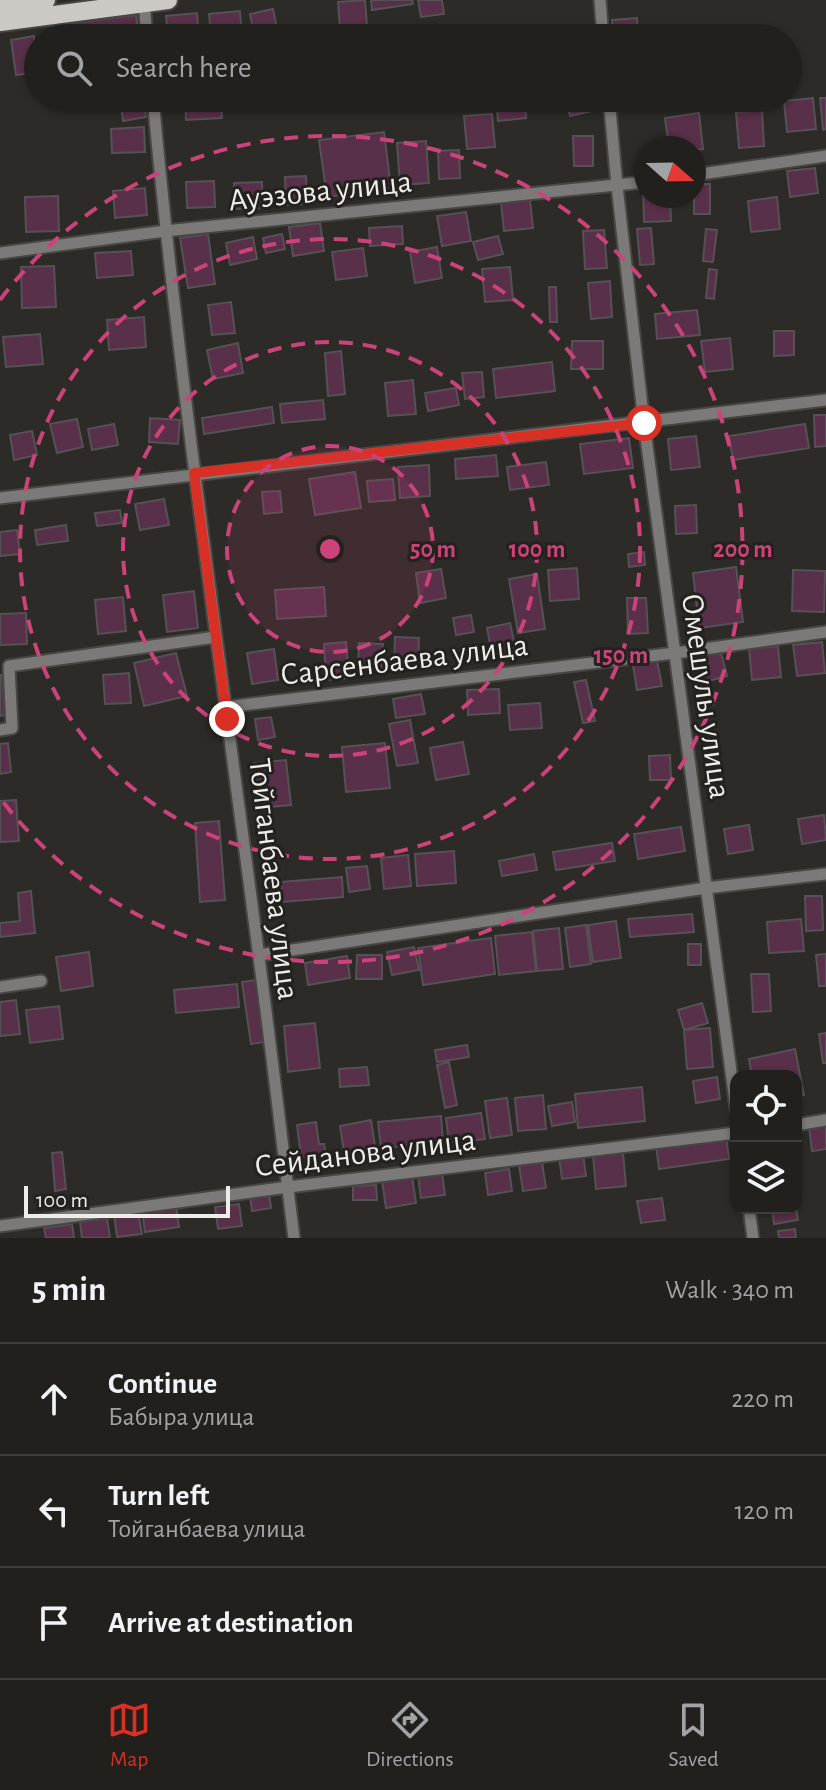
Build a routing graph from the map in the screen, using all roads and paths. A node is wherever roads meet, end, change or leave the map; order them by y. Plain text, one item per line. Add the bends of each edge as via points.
1 (46, 0) edge
2 (168, 0) edge
3 (600, 0) edge
4 (144, 2) edge
5 (0, 6) edge
6 (0, 22) edge
7 (146, 24) edge
8 (602, 24) edge
9 (154, 112) edge
10 (610, 112) edge
11 (826, 156) edge
12 (706, 173) edge
13 (634, 184) edge
14 (617, 186) junction
15 (165, 231) junction
16 (0, 253) edge
17 (826, 400) edge
18 (644, 423) junction
19 (194, 473) junction
20 (0, 498) edge
21 (826, 632) edge
22 (216, 637) junction
23 (675, 653) junction
24 (226, 707) junction
25 (0, 730) edge
26 (826, 874) edge
27 (706, 888) junction
28 (259, 955) junction
29 (41, 981) dead end
30 (0, 987) edge
31 (731, 1070) edge
32 (826, 1120) edge
33 (802, 1124) edge
34 (730, 1134) edge
35 (288, 1187) junction
36 (750, 1214) edge
37 (0, 1226) edge
38 (294, 1238) edge
39 (753, 1238) edge

1 - 5 main road
2 - 4 main road
3 - 8 street
4 - 6 main road
4 - 7 street
9 - 15 street, Тойганбаева улица
10 - 14 street, Омешулы улица
11 - 12 street
13 - 14 street, Ауэзова улица
14 - 15 street, Ауэзова улица
14 - 18 street, Омешулы улица
15 - 16 street, Ауэзова улица
15 - 19 street, Тойганбаева улица
17 - 18 street
18 - 19 street
18 - 23 street, Омешулы улица
19 - 20 street
19 - 22 street, Тойганбаева улица
21 - 23 street, Сарсенбаева улица
22 - 24 street, Тойганбаева улица
22 - 25 street via 9,666 12,728
23 - 24 street, Сарсенбаева улица
23 - 27 street, Омешулы улица
24 - 28 street, Тойганбаева улица
26 - 27 street
27 - 28 street
27 - 31 street, Омешулы улица
28 - 35 street, Тойганбаева улица
29 - 30 street
32 - 33 street
34 - 35 street, Сейданова улица
35 - 37 street, Сейданова улица
35 - 38 street, Тойганбаева улица
36 - 39 street

